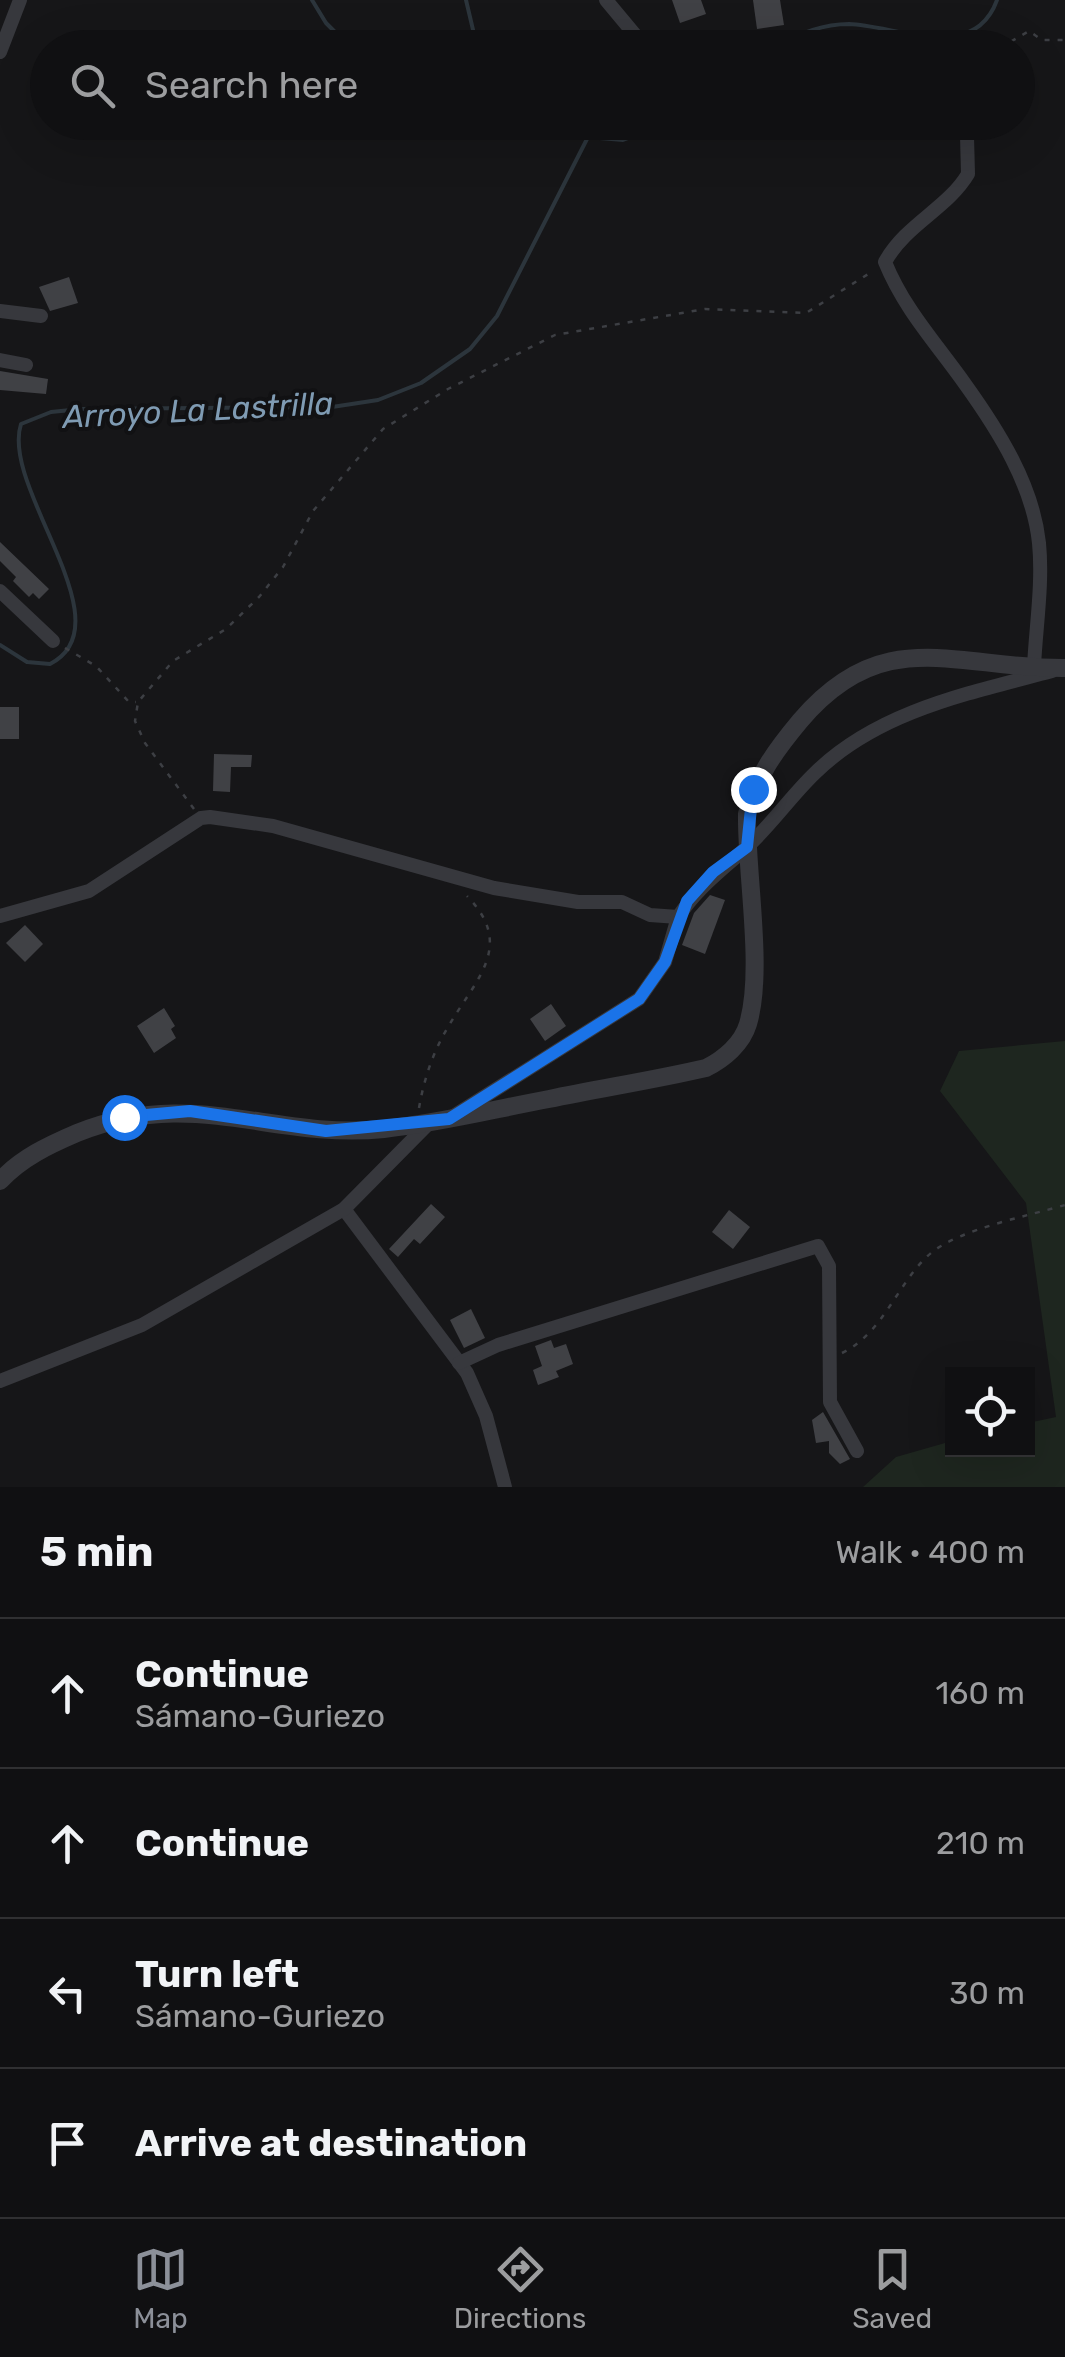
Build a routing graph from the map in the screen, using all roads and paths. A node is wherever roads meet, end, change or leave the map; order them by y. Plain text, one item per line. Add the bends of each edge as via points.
1 (20, 0) edge
2 (606, 0) edge
3 (631, 30) edge
4 (1035, 36) edge
5 (1065, 40) edge
6 (0, 52) edge
7 (967, 140) edge
8 (885, 262) junction
9 (0, 312) edge
10 (42, 316) dead end
11 (0, 360) edge
12 (26, 365) dead end
13 (0, 591) edge
14 (56, 642) joint
15 (1034, 666) junction
16 (1065, 668) edge
17 (138, 702) junction
18 (201, 818) junction
19 (747, 847) junction
20 (441, 870) junction
21 (0, 916) edge
22 (678, 917) junction
23 (449, 1119) junction
24 (423, 1124) junction
25 (0, 1181) edge
26 (1065, 1205) edge
27 (344, 1209) junction
28 (827, 1360) junction
29 (459, 1363) junction
30 (0, 1381) edge
31 (857, 1451) dead end
32 (505, 1487) edge

1 - 6 street
2 - 3 street
4 - 5 path
7 - 8 street via 968,174
8 - 15 street via 904,302 1012,458 1026,492 1039,544
8 - 17 path via 806,313 704,309 555,335 422,404 383,428 313,512 276,578 251,606 173,662
9 - 10 street
11 - 12 street
13 - 14 street
14 - 17 path via 96,666 129,702
15 - 16 street
15 - 19 street via 941,657 897,660 846,675 763,769 747,814
16 - 19 street via 930,704 885,726 817,771
17 - 18 path via 135,721 145,743
18 - 20 street via 273,826
18 - 21 street via 88,890
19 - 22 street via 702,883
19 - 23 street via 752,1002 747,1027 723,1059 683,1073
20 - 22 street via 494,888 622,902 650,915
20 - 24 path via 481,911 491,947 434,1054
22 - 23 street via 665,962 639,999
23 - 24 street
24 - 25 street via 326,1131 190,1111 152,1112 56,1142
24 - 27 street
26 - 28 path via 932,1252 882,1317 849,1350
27 - 29 street
27 - 30 street via 142,1325
28 - 29 street via 830,1266 818,1246 498,1345
28 - 31 street via 830,1402
29 - 32 street via 478,1395

